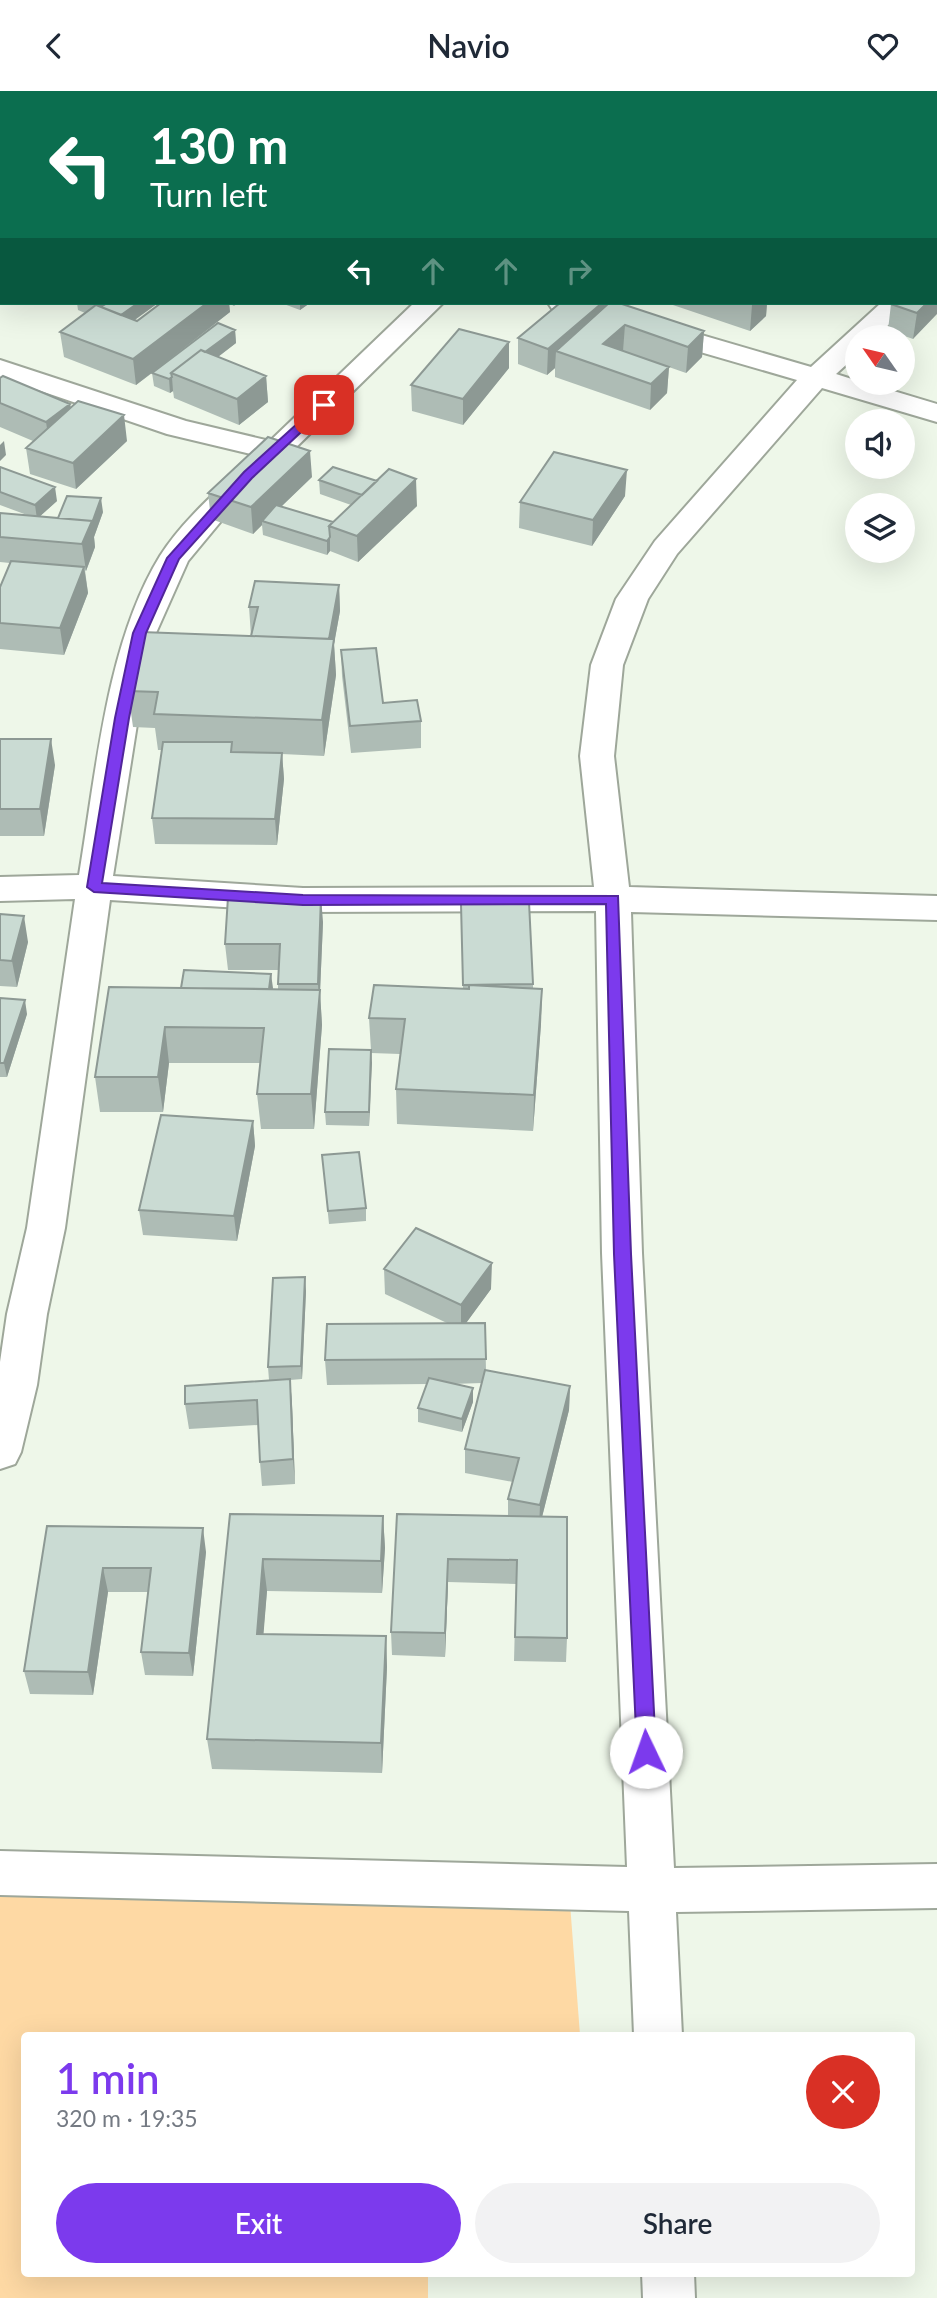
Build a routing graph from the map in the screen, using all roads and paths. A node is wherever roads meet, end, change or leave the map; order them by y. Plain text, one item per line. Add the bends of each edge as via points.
1 (427, 305) edge
2 (570, 305) edge
3 (895, 305) edge
4 (873, 325) edge
5 (845, 351) edge
6 (0, 368) edge
7 (814, 378) junction
8 (937, 412) edge
9 (275, 451) junction
10 (94, 887) junction
11 (0, 889) edge
12 (613, 899) junction
13 (937, 908) edge
14 (14, 1314) edge
15 (0, 1452) edge
16 (0, 1874) edge
17 (937, 1886) edge
18 (653, 1890) junction
19 (658, 2032) edge
20 (668, 2277) edge
21 (669, 2298) edge

1 - 9 street
2 - 7 street
3 - 4 street
5 - 7 street
6 - 9 street via 177,428
7 - 8 street
7 - 12 street via 666,548 632,599 607,665 597,757
9 - 10 street via 220,504 174,558 140,633
10 - 11 street
10 - 12 street via 303,900
10 - 14 street via 46,1228
12 - 13 street
12 - 18 street via 622,1254
14 - 15 street via 17,1385
16 - 18 street
17 - 18 street
18 - 19 street
20 - 21 street

